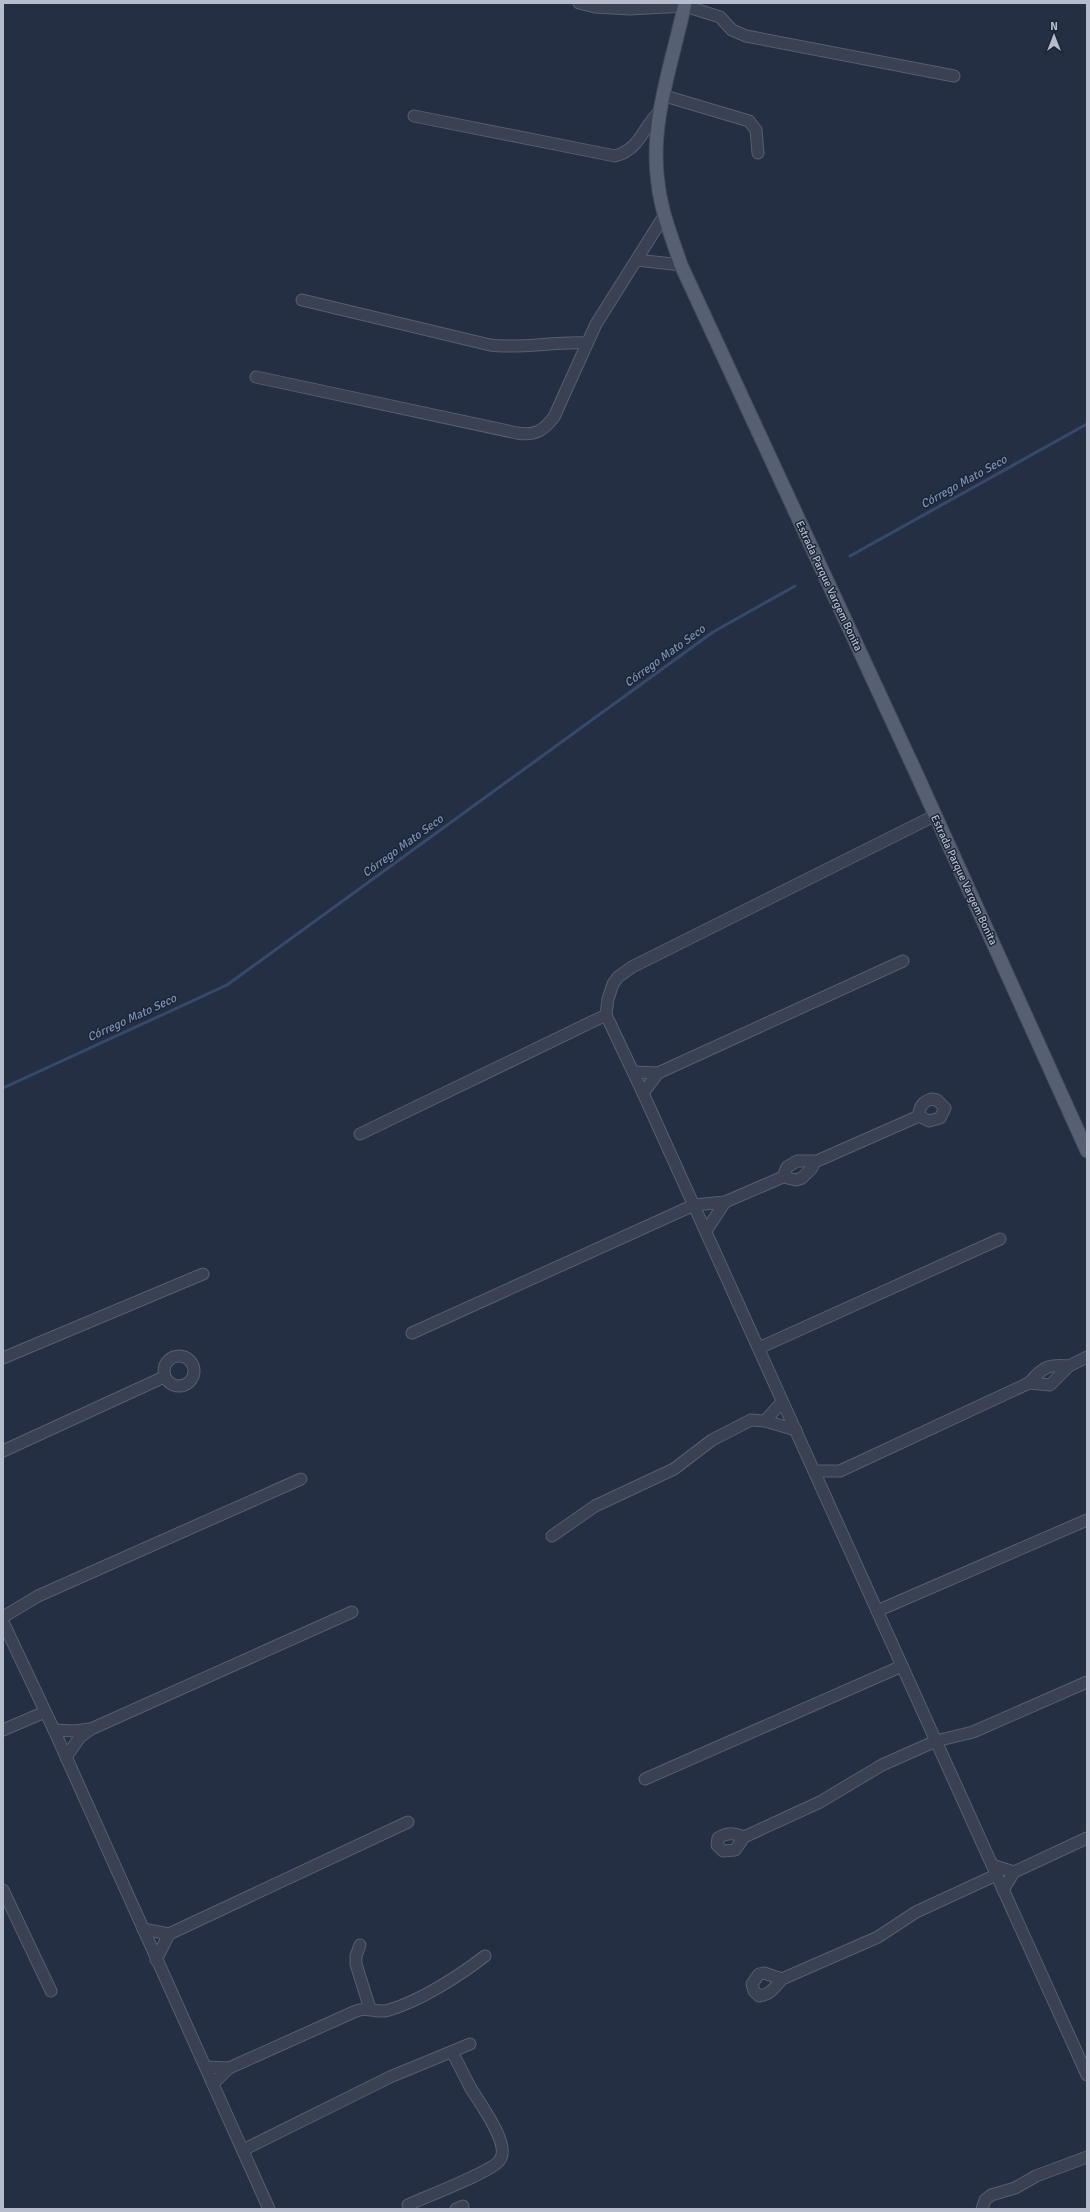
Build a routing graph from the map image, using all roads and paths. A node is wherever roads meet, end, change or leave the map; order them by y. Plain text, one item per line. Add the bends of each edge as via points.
1 (579, 3) edge
2 (685, 4) edge
3 (954, 76) dead end
4 (665, 96) junction
5 (661, 110) junction
6 (414, 116) dead end
7 (758, 153) dead end
8 (664, 216) junction
9 (637, 260) junction
10 (681, 265) junction
11 (302, 300) dead end
12 (587, 343) junction
13 (256, 377) dead end
14 (934, 816) junction
15 (903, 961) dead end
16 (606, 1015) junction
17 (634, 1072) junction
18 (658, 1073) junction
19 (643, 1093) junction
20 (919, 1116) dead end
21 (360, 1134) dead end
22 (1087, 1151) edge
23 (814, 1162) junction
24 (783, 1178) junction
25 (725, 1202) junction
26 (694, 1205) junction
27 (706, 1231) junction
28 (1000, 1239) dead end
29 (203, 1274) dead end
30 (412, 1333) dead end
31 (759, 1348) junction
32 (1087, 1357) edge
33 (3, 1358) edge
34 (1069, 1366) junction
35 (164, 1377) dead end
36 (1029, 1383) junction
37 (782, 1402) junction
38 (765, 1421) junction
39 (796, 1430) junction
40 (3, 1451) edge
41 (814, 1471) junction
42 (840, 1471) junction
43 (302, 1479) dead end
44 (823, 1488) junction
45 (1087, 1520) edge
46 (552, 1536) dead end
47 (877, 1611) junction
48 (352, 1612) dead end
49 (3, 1617) edge
50 (3, 1622) edge
51 (902, 1666) junction
52 (1087, 1682) edge
53 (45, 1712) junction
54 (91, 1729) junction
55 (3, 1730) edge
56 (54, 1730) junction
57 (936, 1741) junction
58 (66, 1757) junction
59 (645, 1779) dead end
60 (408, 1822) dead end
61 (744, 1837) dead end
62 (1087, 1838) edge
63 (994, 1870) junction
64 (1014, 1872) junction
65 (3, 1890) edge
66 (1003, 1890) junction
67 (143, 1929) junction
68 (169, 1934) junction
69 (360, 1945) dead end
70 (485, 1956) dead end
71 (156, 1960) junction
72 (782, 1979) dead end
73 (51, 1991) dead end
74 (370, 2009) junction
75 (470, 2044) dead end
76 (452, 2052) junction
77 (206, 2067) junction
78 (229, 2068) junction
79 (1087, 2075) edge
80 (213, 2084) junction
81 (243, 2150) junction
82 (1087, 2157) edge
83 (408, 2205) dead end
84 (269, 2209) edge
85 (982, 2209) edge

1 - 2 street via 595,7 630,9
2 - 3 street via 720,17 732,30 746,36
2 - 4 main road, Estrada Parque Vargem Bonita
4 - 5 main road, Estrada Parque Vargem Bonita
4 - 7 street via 749,121 756,130
5 - 6 street via 650,121 631,150 615,156
5 - 8 main road, Estrada Parque Vargem Bonita via 656,167
8 - 9 street
8 - 10 main road, Estrada Parque Vargem Bonita
9 - 10 street
9 - 12 street
10 - 14 main road, Estrada Parque Vargem Bonita
11 - 12 street via 490,345 512,347 549,342
12 - 13 street via 554,417 546,428 532,434
14 - 16 street via 632,967 613,984
14 - 22 main road, Estrada Parque Vargem Bonita
15 - 18 street
16 - 17 street
16 - 21 street
17 - 18 street
17 - 19 street
18 - 19 street
19 - 26 street
20 - 23 street
23 - 24 street via 802,1178
23 - 24 street via 803,1159 792,1163
24 - 25 street
25 - 26 street
25 - 27 street
26 - 27 street
26 - 30 street
27 - 31 street
28 - 31 street
29 - 33 street
31 - 37 street
32 - 34 street
34 - 36 street via 1048,1366
34 - 36 street via 1050,1385
35 - 40 street
36 - 42 street
37 - 38 street
37 - 39 street
38 - 39 street
38 - 46 street via 751,1420 712,1440 674,1469 595,1506
39 - 41 street
41 - 42 street
41 - 44 street
42 - 44 street
43 - 49 street via 38,1596
44 - 47 street
45 - 47 street
47 - 51 street
48 - 54 street
50 - 53 street
51 - 57 street
51 - 59 street
52 - 57 street via 973,1732
53 - 55 street
53 - 56 street
54 - 56 street
54 - 58 street via 80,1737
56 - 58 street
57 - 61 street via 882,1765 820,1802
57 - 63 street
58 - 67 street
60 - 68 street
62 - 64 street
63 - 64 street
63 - 66 street
63 - 72 street via 916,1912 878,1937
64 - 66 street
65 - 73 street
66 - 79 street
67 - 68 street
67 - 71 street
68 - 71 street
69 - 74 street via 356,1964
70 - 74 street via 446,1983 406,2003 386,2011
71 - 77 street
74 - 78 street via 363,2008
75 - 76 street
76 - 81 street via 390,2077
76 - 83 street via 495,2127 502,2146 502,2157 486,2170
77 - 78 street
77 - 80 street
78 - 80 street
80 - 81 street
81 - 84 street
82 - 85 street via 1036,2176 1015,2188 991,2195 985,2200

